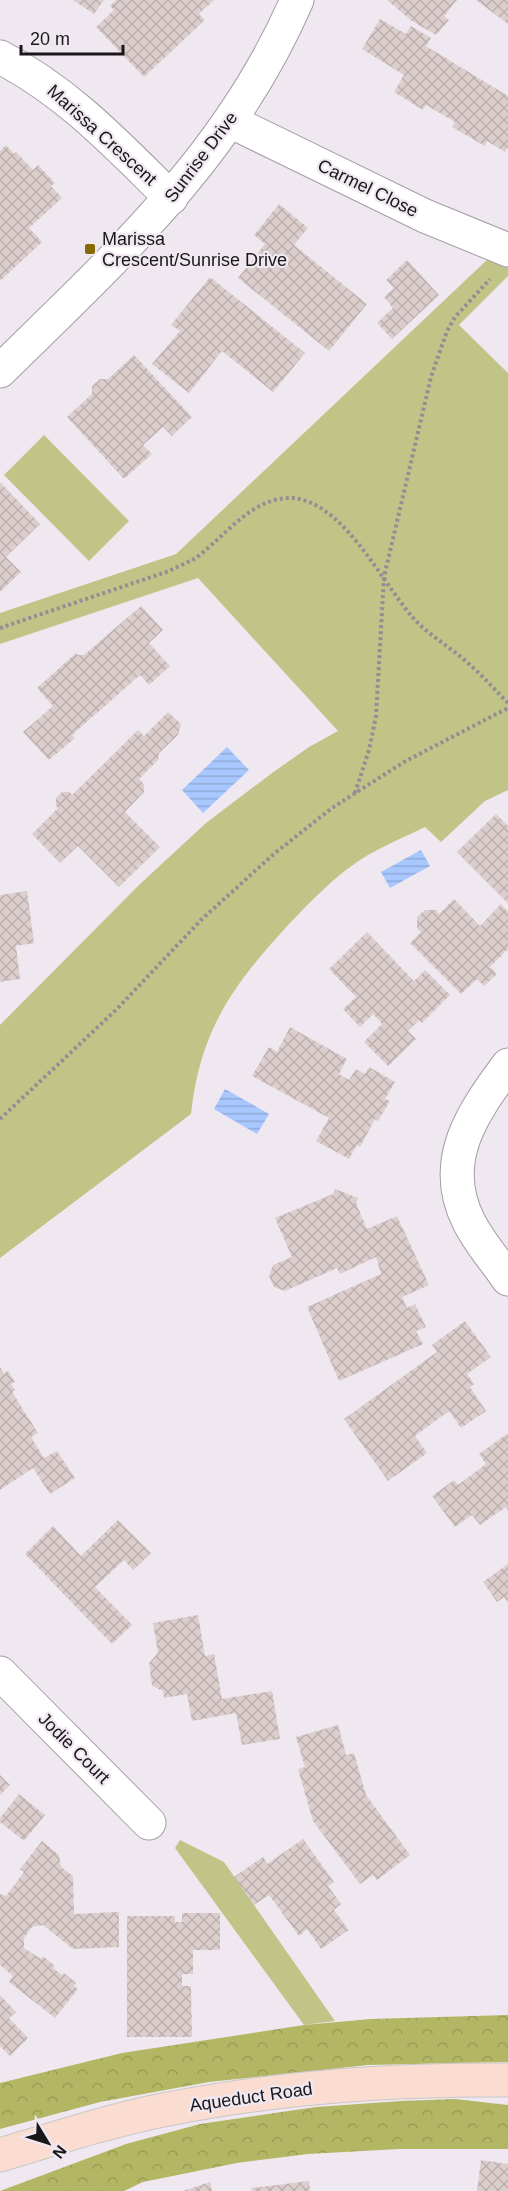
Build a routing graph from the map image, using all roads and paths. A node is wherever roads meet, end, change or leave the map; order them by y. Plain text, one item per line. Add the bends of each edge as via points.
1 (297, 0) edge
2 (0, 57) edge
3 (230, 121) junction
4 (171, 198) junction
5 (500, 264) edge
6 (0, 370) edge
7 (384, 577) junction
8 (0, 628) edge
9 (508, 703) edge
10 (508, 708) edge
11 (355, 793) junction
12 (508, 1065) edge
13 (0, 1119) edge
14 (508, 1279) edge
15 (0, 1673) edge
16 (149, 1823) dead end
17 (508, 2080) edge
18 (0, 2155) edge

1 - 3 street, Sunrise Drive via 258,77
2 - 4 street, Marissa Crescent via 72,103
3 - 4 street, Sunrise Drive
3 - 5 street, Carmel Close via 425,216
4 - 6 street, Sunrise Drive via 107,268
5 - 7 path via 456,317 444,340 431,377
7 - 8 path via 342,525 299,499 280,499 261,505 194,559 169,571
7 - 9 path via 419,624 469,663
7 - 11 path via 376,716
10 - 11 path via 404,762
11 - 13 path via 275,853 202,919 117,1009
12 - 14 street via 469,1122 460,1146 458,1170 459,1195 468,1221
15 - 16 street, Jodie Court
17 - 18 main road, Aqueduct Road via 374,2082 256,2094 161,2110

